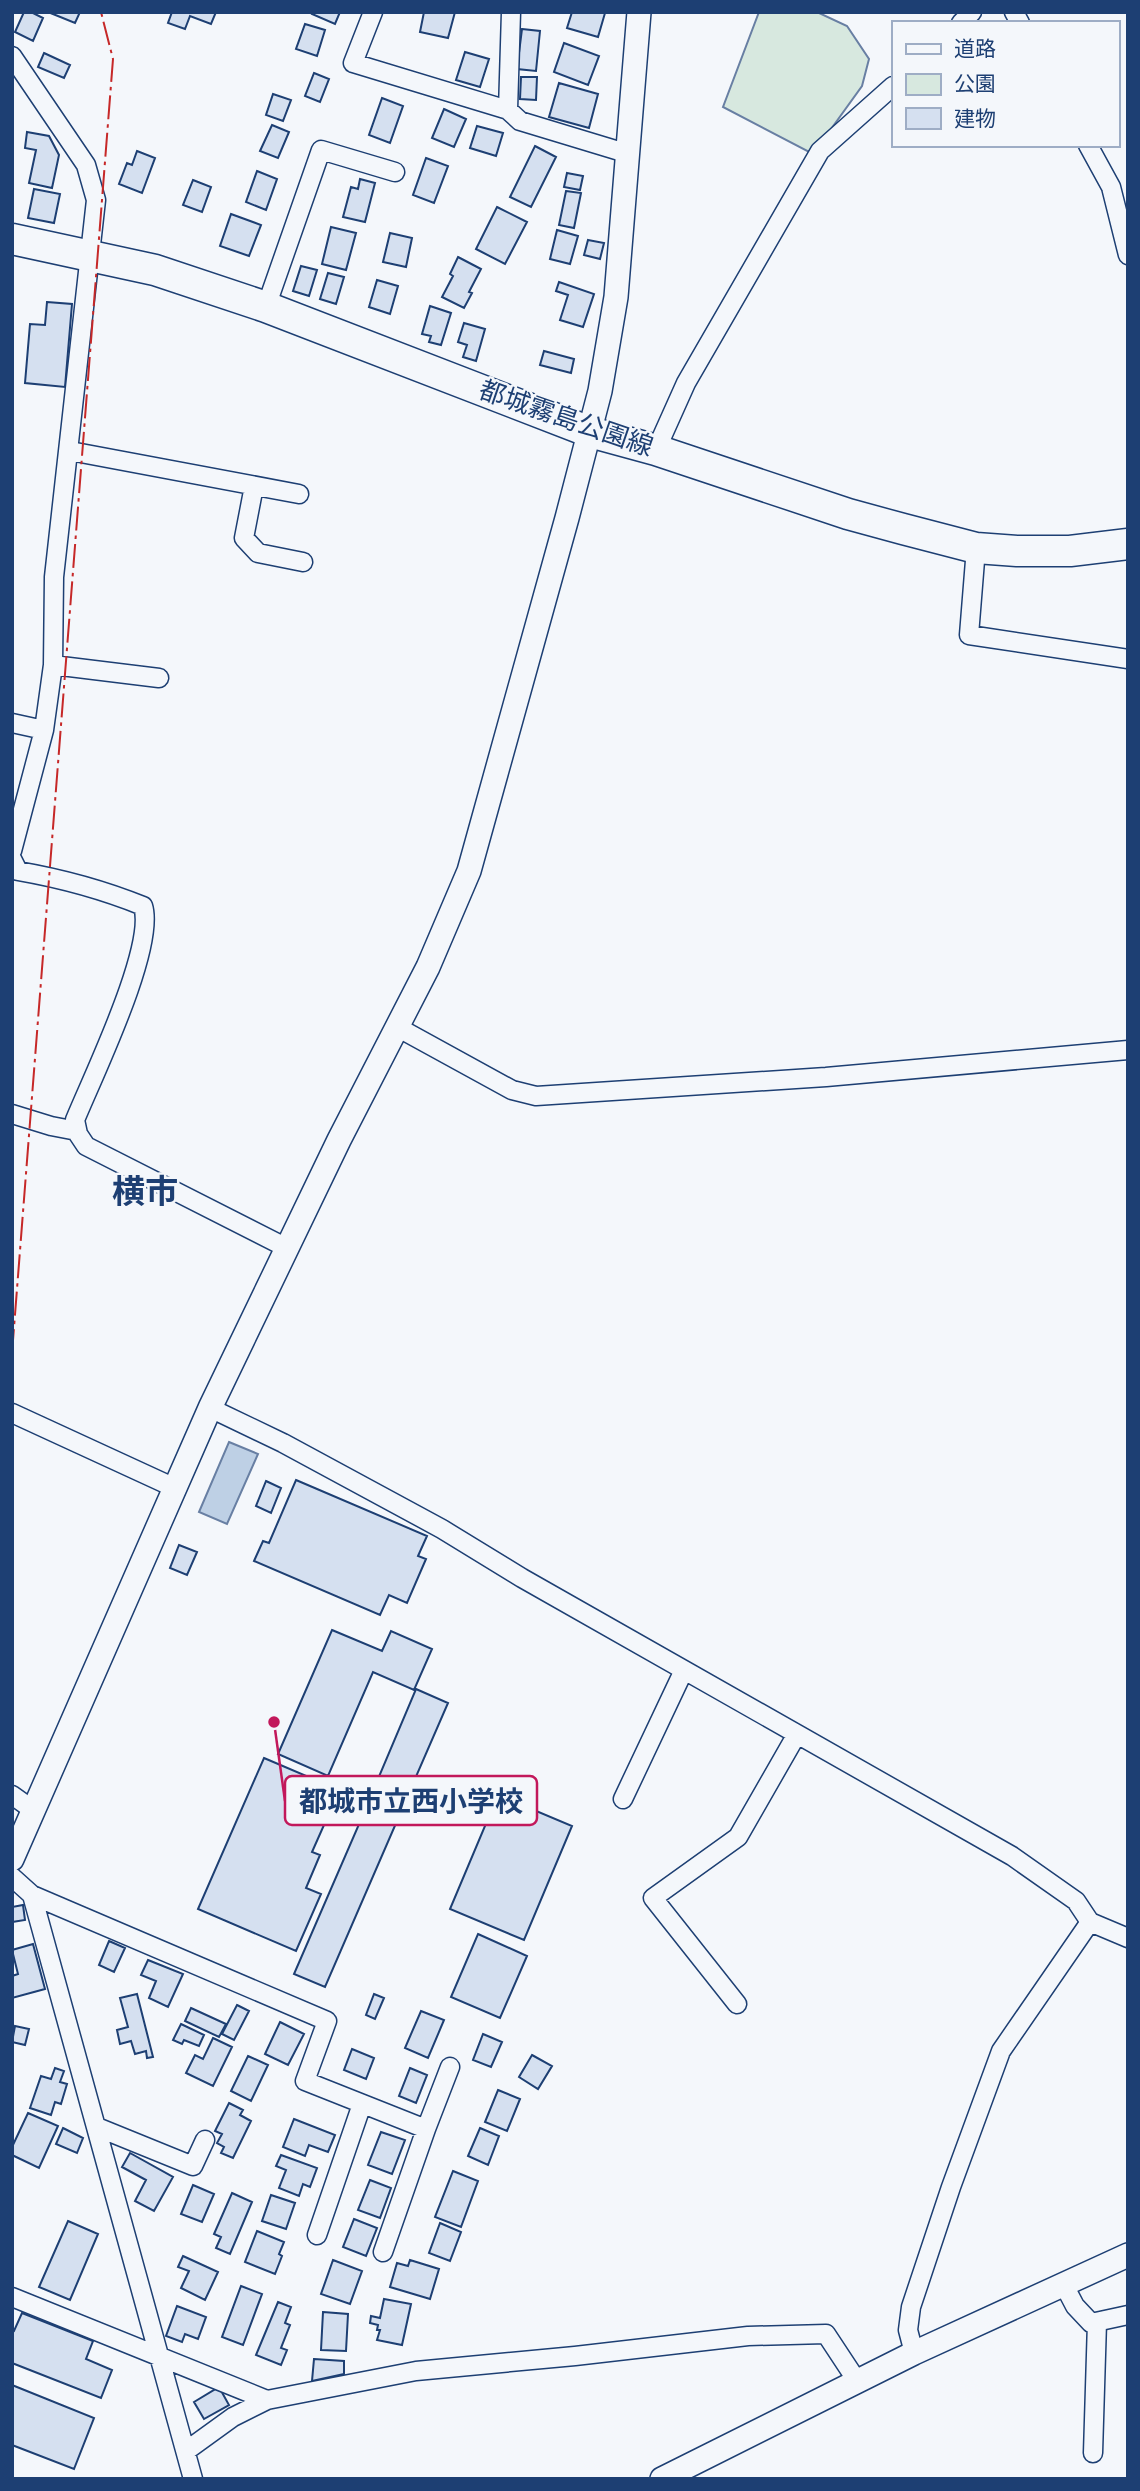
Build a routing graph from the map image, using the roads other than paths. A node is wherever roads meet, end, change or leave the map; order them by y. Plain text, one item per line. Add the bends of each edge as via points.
1 (373, 12) edge
2 (511, 12) edge
3 (639, 12) edge
4 (12, 56) edge
5 (892, 87) edge
6 (508, 110) junction
7 (1090, 147) edge
8 (629, 153) junction
9 (395, 172) dead end
10 (1119, 184) edge
11 (12, 239) edge
12 (89, 254) junction
13 (1128, 255) edge
14 (266, 307) junction
15 (590, 432) junction
16 (656, 450) junction
17 (70, 451) junction
18 (254, 486) junction
19 (299, 494) dead end
20 (1128, 544) edge
21 (976, 548) junction
22 (303, 562) dead end
23 (1128, 659) edge
24 (53, 666) junction
25 (159, 678) dead end
26 (12, 723) edge
27 (44, 730) junction
28 (20, 788) edge
29 (13, 858) edge
30 (397, 1027) junction
31 (1128, 1050) edge
32 (12, 1114) edge
33 (77, 1131) junction
34 (287, 1248) junction
35 (210, 1408) junction
36 (12, 1413) edge
37 (176, 1488) junction
38 (684, 1670) junction
39 (797, 1734) junction
40 (12, 1795) edge
41 (623, 1799) dead end
42 (33, 1810) junction
43 (12, 1859) edge
44 (12, 1877) edge
45 (32, 1895) junction
46 (1090, 1922) junction
47 (1128, 1938) edge
48 (737, 2004) dead end
49 (450, 2067) dead end
50 (362, 2104) junction
51 (97, 2127) junction
52 (426, 2129) junction
53 (205, 2140) dead end
54 (317, 2235) dead end
55 (383, 2252) dead end
56 (1128, 2255) edge
57 (1064, 2285) junction
58 (12, 2297) edge
59 (1128, 2315) edge
60 (1097, 2322) junction
61 (914, 2353) junction
62 (158, 2356) junction
63 (857, 2381) junction
64 (267, 2400) junction
65 (186, 2451) junction
66 (1093, 2453) dead end
67 (193, 2479) edge
68 (662, 2479) edge

1 - 6 street via 353,63
2 - 6 street
3 - 8 street
4 - 12 street via 86,165 96,200
5 - 16 street via 820,151 686,383
6 - 8 street via 520,121
7 - 10 street
8 - 15 street via 617,297
9 - 14 street via 321,150
10 - 13 street
11 - 12 main road, 都城霧島公園線
12 - 14 main road, 都城霧島公園線 via 155,270
12 - 17 street
14 - 15 main road, 都城霧島公園線
15 - 16 main road, 都城霧島公園線
15 - 30 street via 469,871
16 - 21 main road, 都城霧島公園線 via 848,514
17 - 18 street
17 - 24 street via 54,577
18 - 19 street
18 - 22 street via 244,538 258,553
20 - 21 main road, 都城霧島公園線 via 1070,551
21 - 23 street via 969,635
24 - 25 street
24 - 27 street
26 - 27 street
27 - 28 street
28 - 29 street
29 - 33 street via 18,871 104,890 143,906 146,915 136,972 75,1120
30 - 31 street via 512,1090 536,1096 826,1077
30 - 34 street
32 - 33 street
33 - 34 street via 86,1146
34 - 35 street
35 - 37 street
35 - 38 street via 442,1530
36 - 37 street
37 - 42 street
38 - 39 street
38 - 41 street
39 - 46 street via 1012,1856 1076,1901
39 - 48 street via 738,1837 653,1898
40 - 42 street
42 - 43 street
44 - 45 street
45 - 50 street via 327,2021 305,2081
45 - 51 street
46 - 47 street
46 - 61 street via 1001,2051 911,2307 908,2330
49 - 52 street
50 - 52 street
50 - 54 street
51 - 53 street via 193,2166
51 - 62 street
52 - 55 street
56 - 57 street
57 - 60 street via 1082,2316
57 - 61 street
58 - 62 street
59 - 60 street
60 - 66 street
61 - 63 street
62 - 64 street
62 - 65 street
63 - 64 street via 827,2334 748,2336 416,2371
63 - 68 street
64 - 65 street via 233,2417
65 - 67 street

